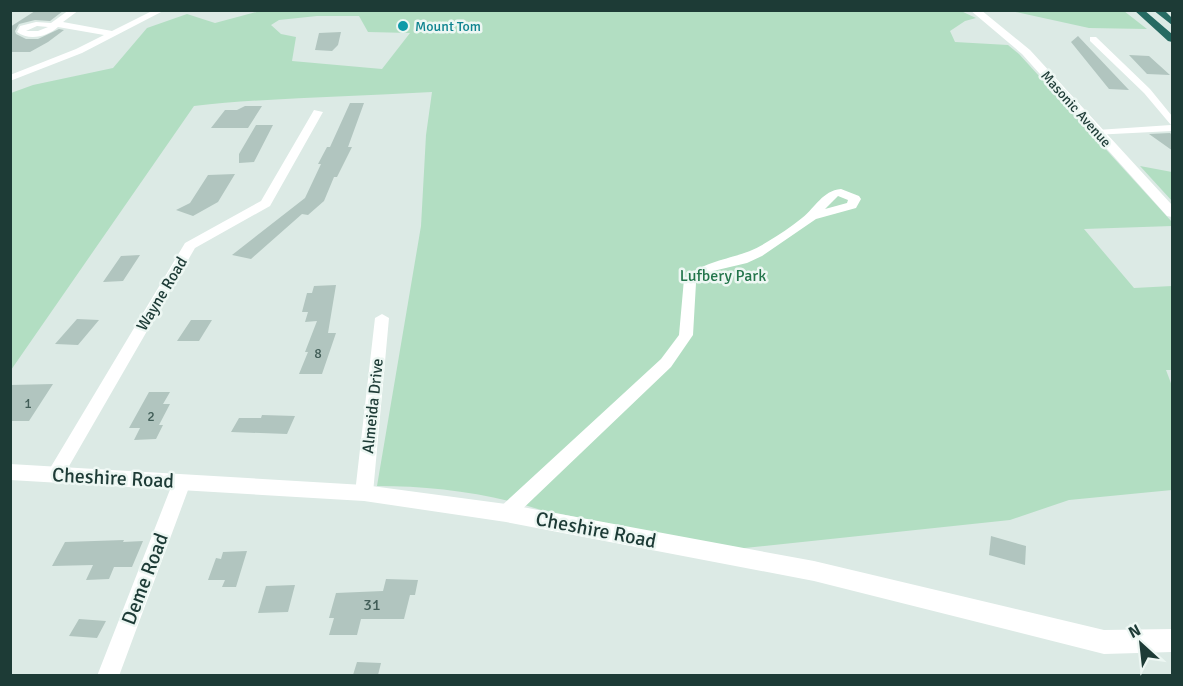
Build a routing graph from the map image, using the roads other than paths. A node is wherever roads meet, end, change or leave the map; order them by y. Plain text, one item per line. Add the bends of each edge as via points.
1 (75, 10) edge
2 (161, 10) edge
3 (974, 10) edge
4 (1138, 10) edge
5 (1157, 10) edge
6 (1173, 22) edge
7 (114, 34) junction
8 (1092, 39) dead end
9 (1173, 39) edge
10 (10, 78) edge
11 (318, 112) dead end
12 (1173, 122) edge
13 (1173, 128) edge
14 (1096, 132) junction
15 (1173, 213) edge
16 (812, 216) dead end
17 (382, 318) dead end
18 (10, 472) edge
19 (55, 476) junction
20 (182, 482) junction
21 (364, 493) junction
22 (506, 513) junction
23 (1173, 641) edge
24 (108, 675) edge

1 - 7 street via 55,25 83,26
2 - 7 street
3 - 14 street, Masonic Avenue via 1026,52
4 - 9 highway
5 - 6 highway
7 - 10 street
8 - 12 street
11 - 19 street, Wayne Road via 266,202 190,246
13 - 14 street
14 - 15 street, Masonic Avenue
16 - 22 street via 764,250 703,268 688,282 686,335 666,363
17 - 21 street, Almeida Drive
18 - 19 street, Cheshire Road
19 - 20 street, Cheshire Road
20 - 21 street, Cheshire Road
20 - 24 street, Deme Road
21 - 22 street, Cheshire Road
22 - 23 street, Cheshire Road via 814,571 1104,642

